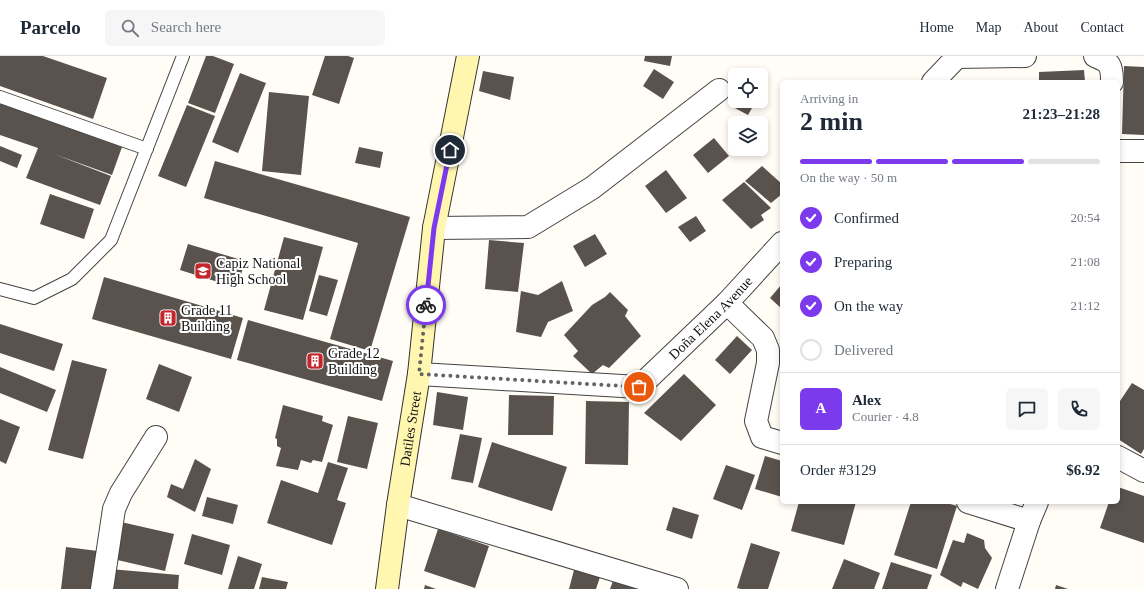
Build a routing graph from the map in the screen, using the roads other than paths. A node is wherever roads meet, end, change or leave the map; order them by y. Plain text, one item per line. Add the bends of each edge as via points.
1 (182, 56) edge
2 (468, 56) edge
3 (1025, 56) edge
4 (1095, 56) edge
5 (935, 80) edge
6 (1112, 80) edge
7 (719, 90) dead end
8 (0, 97) edge
9 (147, 149) junction
10 (1120, 151) edge
11 (1144, 151) edge
12 (434, 228) junction
13 (780, 245) edge
14 (0, 289) edge
15 (727, 303) junction
16 (419, 374) junction
17 (156, 437) dead end
18 (780, 442) edge
19 (1120, 458) edge
20 (1144, 471) edge
21 (981, 504) edge
22 (398, 505) junction
23 (1033, 512) edge
24 (102, 589) edge
25 (387, 589) edge
26 (677, 589) edge
27 (1007, 589) edge

1 - 9 lane
2 - 12 main road, Datiles Street
3 - 5 street via 957,57
4 - 6 street via 1106,60 1112,71
7 - 12 street via 592,188 528,227
8 - 9 lane
9 - 14 lane via 112,240 72,279 34,298
10 - 11 street
12 - 16 main road, Datiles Street
13 - 15 street, Doña Elena Avenue
15 - 16 street, Doña Elena Avenue via 639,387
15 - 18 street via 763,338 768,350 768,363 756,421 762,437
16 - 22 main road, Datiles Street
17 - 24 street via 114,509
19 - 20 street
21 - 23 street
22 - 25 main road, Datiles Street
22 - 26 street
23 - 27 street

